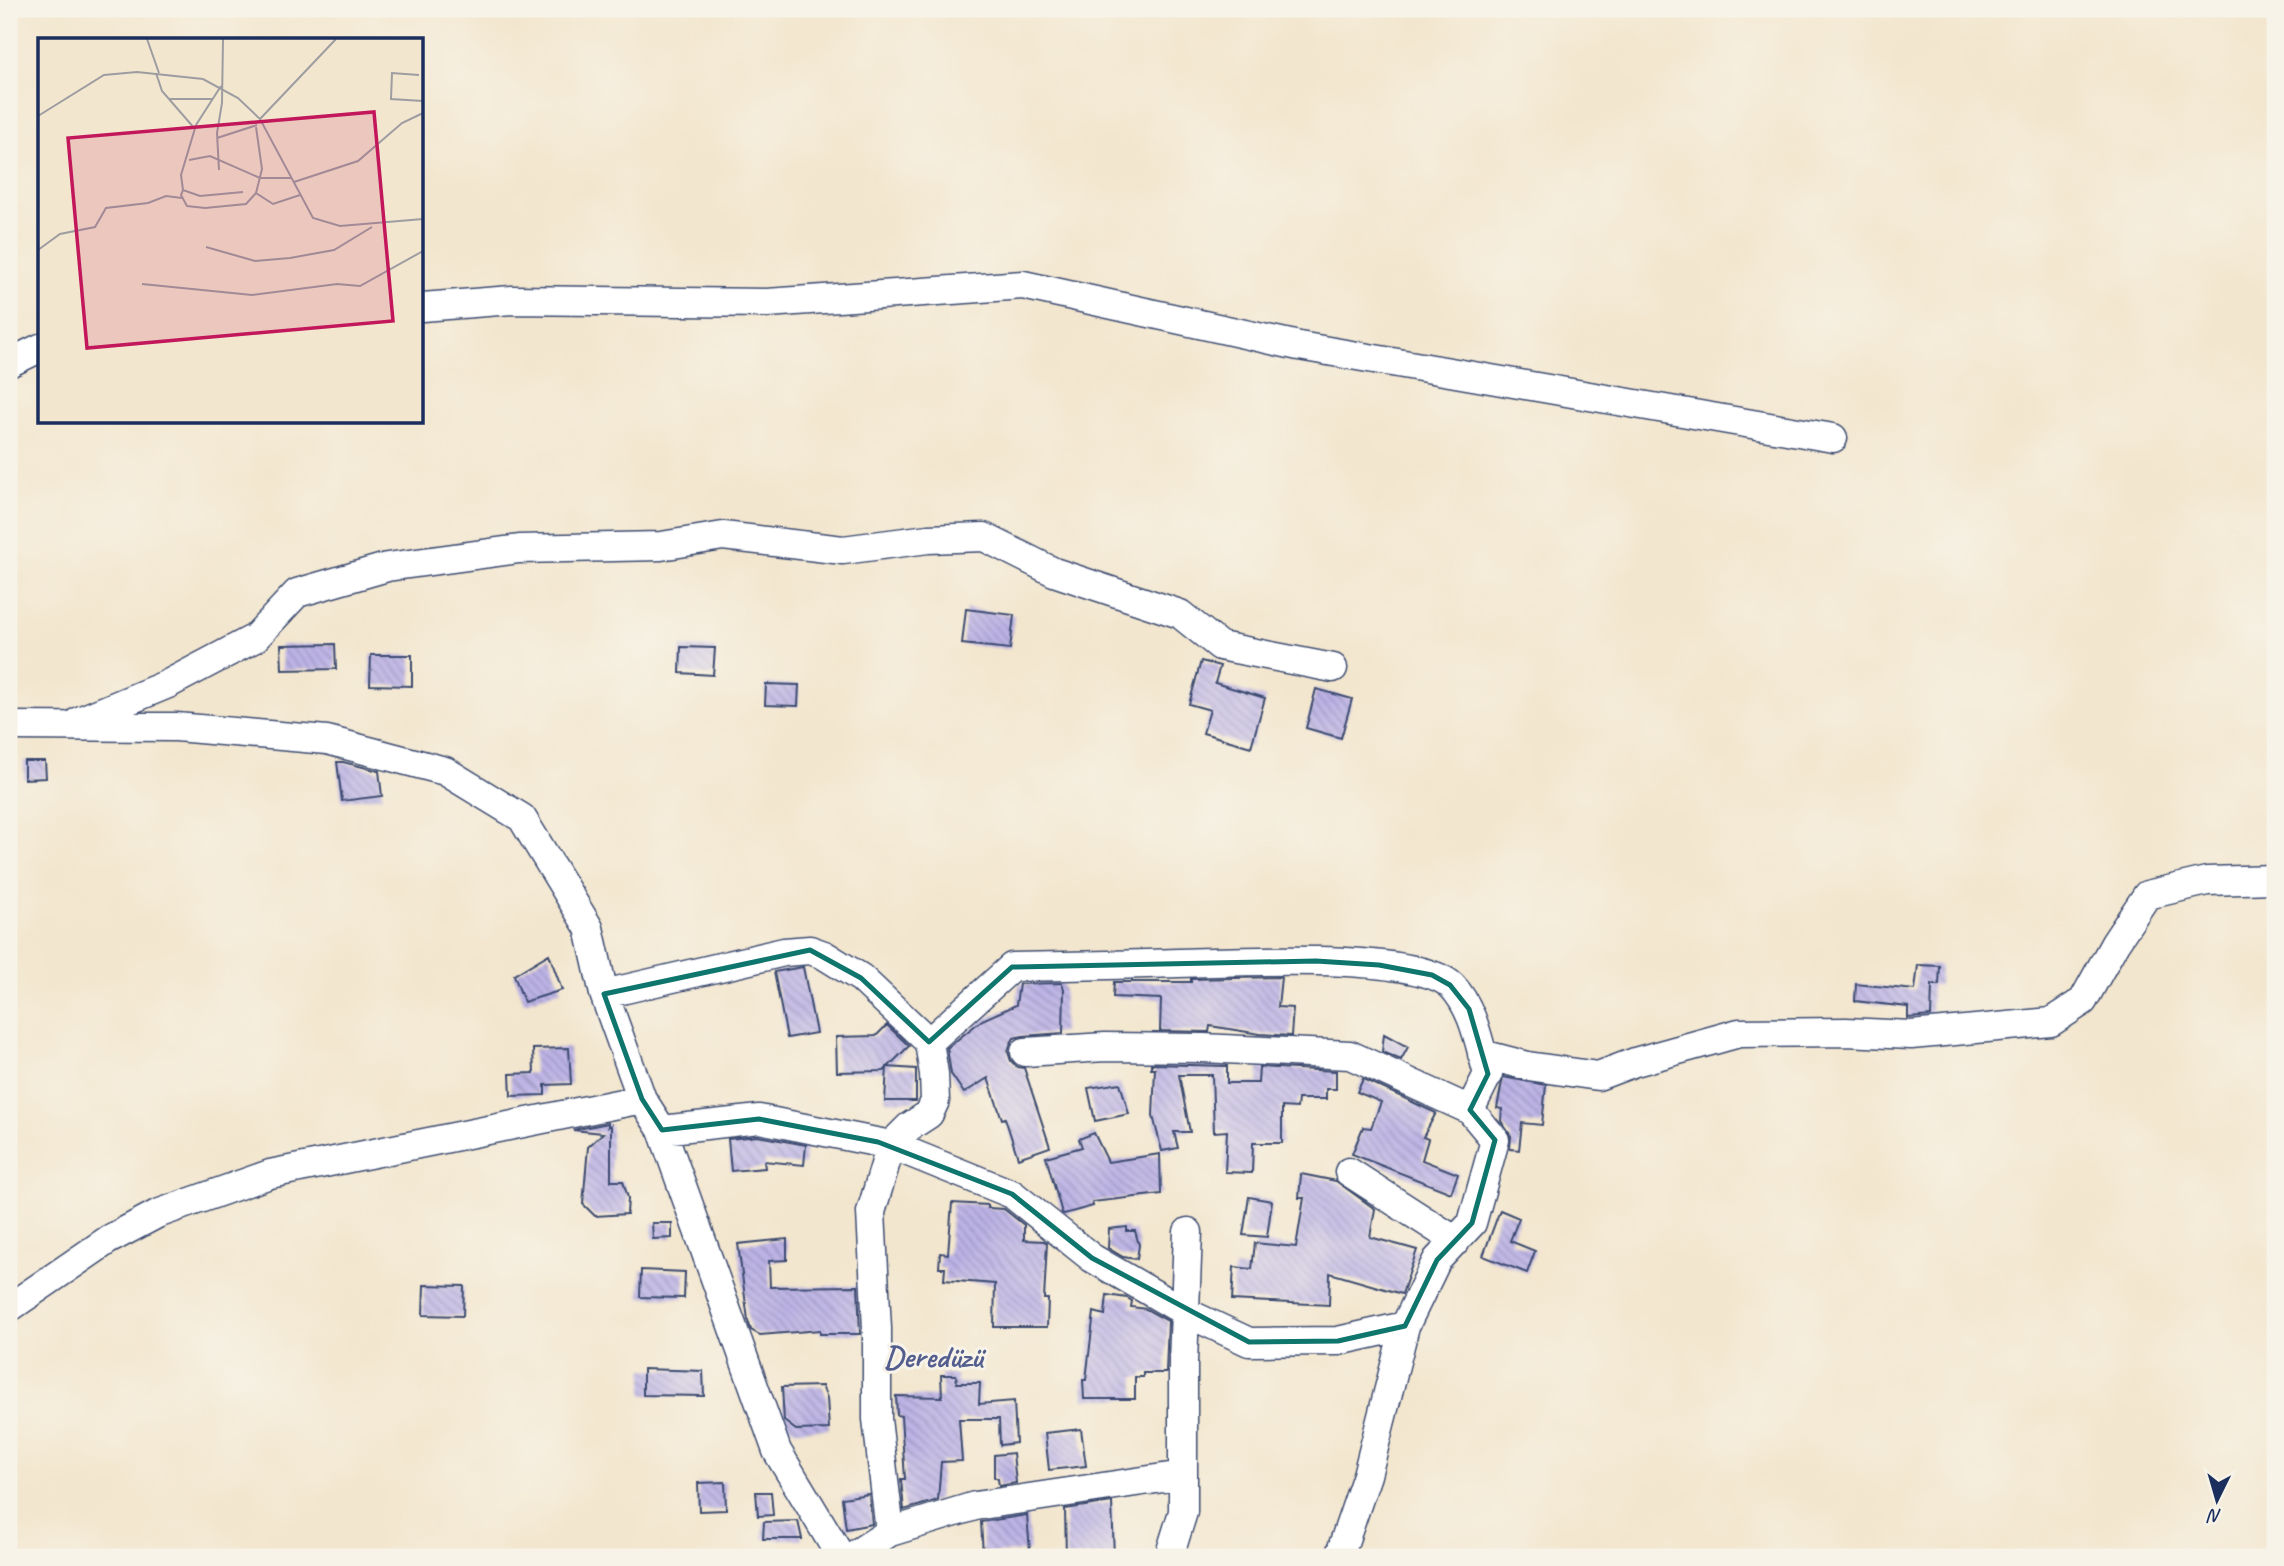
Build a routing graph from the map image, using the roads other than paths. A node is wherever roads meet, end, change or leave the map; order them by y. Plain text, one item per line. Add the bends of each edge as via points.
1 (424, 307) edge
2 (38, 349) edge
3 (9, 363) edge
4 (1833, 438) dead end
5 (1333, 668) dead end
6 (70, 725) junction
7 (9, 726) edge
8 (2275, 880) edge
9 (604, 994) junction
10 (929, 1042) junction
11 (1025, 1052) dead end
12 (1482, 1054) junction
13 (642, 1099) junction
14 (1470, 1110) junction
15 (662, 1130) junction
16 (891, 1145) junction
17 (1349, 1172) dead end
18 (1188, 1232) dead end
19 (1456, 1241) junction
20 (9, 1308) edge
21 (1185, 1312) junction
22 (1405, 1326) junction
23 (1183, 1475) junction
24 (890, 1532) junction
25 (1341, 1556) edge
26 (841, 1557) edge
27 (851, 1557) edge
28 (1169, 1557) edge

1 - 4 street via 512,300 767,303 1023,285 1299,346
2 - 3 street
5 - 6 street via 1220,646 1180,614 1054,572 984,537 843,550 723,536 661,546 519,549 374,571 297,593 256,638 168,684
6 - 7 street
6 - 9 street via 176,727 327,740 445,771 522,818 589,928
8 - 12 street via 2207,881 2147,895 2083,1001 2051,1022 1911,1035 1740,1033 1598,1076
9 - 10 street via 810,950 861,978
9 - 13 street
10 - 12 street via 1012,967 1317,961 1379,965 1432,975 1450,985 1469,1009
10 - 16 street via 934,1101 929,1114
11 - 14 street via 1105,1047 1350,1055
12 - 14 street via 1488,1074
13 - 15 street
13 - 20 street via 270,1174 156,1213
14 - 19 street via 1495,1140 1472,1223
15 - 16 street via 759,1119
15 - 26 street via 777,1451
16 - 21 street via 1012,1194 1092,1258
16 - 24 street via 871,1212 877,1419
17 - 19 street
18 - 21 street
19 - 22 street via 1437,1261
21 - 22 street via 1249,1342 1338,1341
21 - 23 street
22 - 25 street
23 - 24 street via 975,1506
23 - 28 street via 1183,1512
24 - 27 street

